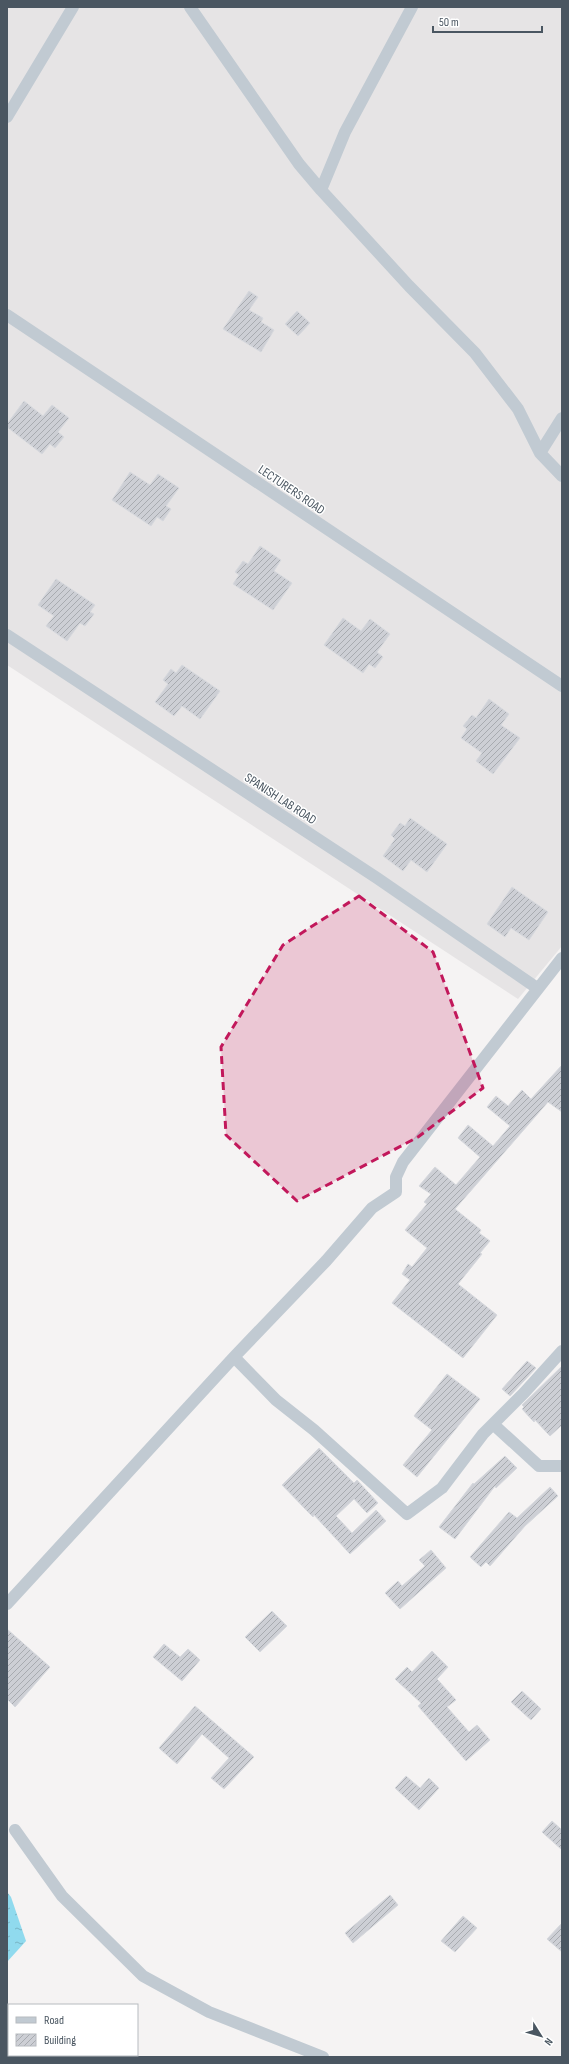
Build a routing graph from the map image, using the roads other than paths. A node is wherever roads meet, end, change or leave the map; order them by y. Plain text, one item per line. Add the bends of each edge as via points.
1 (74, 7) edge
2 (190, 7) edge
3 (412, 7) edge
4 (7, 117) edge
5 (321, 190) junction
6 (7, 315) edge
7 (562, 418) edge
8 (540, 453) junction
9 (562, 476) edge
10 (7, 635) edge
11 (562, 686) edge
12 (562, 958) edge
13 (537, 988) junction
14 (562, 1351) edge
15 (234, 1357) junction
16 (493, 1424) junction
17 (562, 1466) edge
18 (7, 1604) edge
19 (14, 1830) dead end
20 (324, 2057) edge

1 - 4 street
2 - 5 street via 299,164
3 - 5 street via 345,132
5 - 8 street via 475,353 518,409
6 - 11 street, LECTURERS ROAD
7 - 8 street
8 - 9 street
10 - 13 street, SPANISH LAB ROAD via 370,874
12 - 13 street
13 - 15 street via 403,1162 396,1177 396,1192 372,1208 326,1261
14 - 16 street
15 - 16 street via 276,1400 314,1430 407,1514 442,1488
15 - 18 street
16 - 17 street via 539,1466
19 - 20 street via 62,1896 143,1976 209,2012

